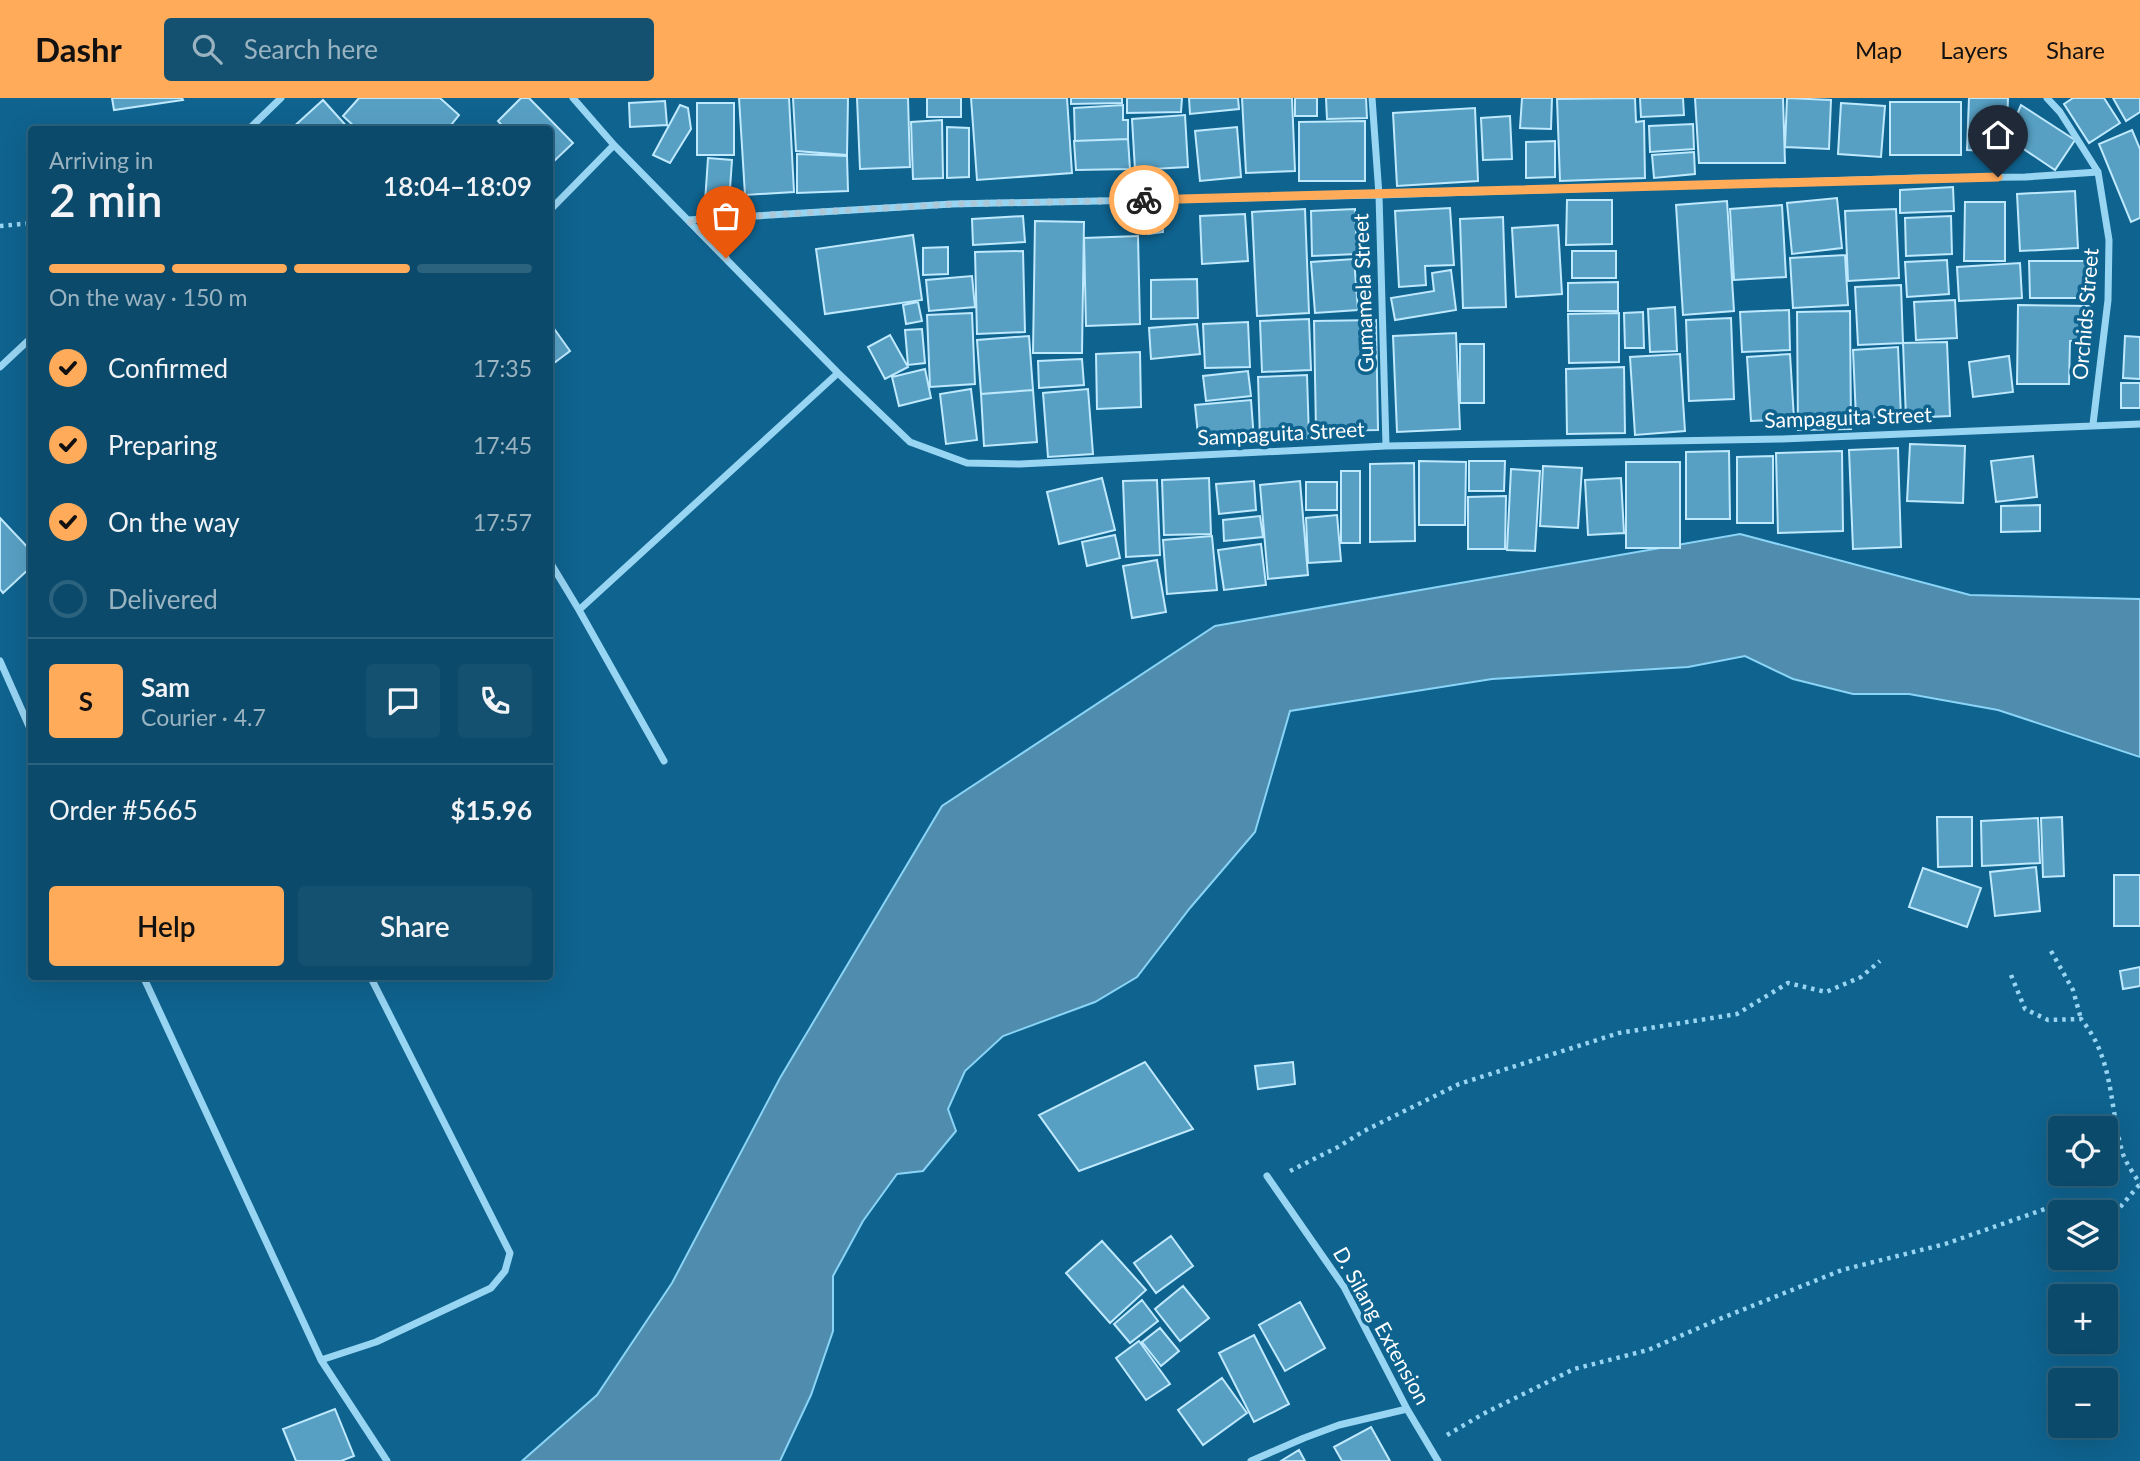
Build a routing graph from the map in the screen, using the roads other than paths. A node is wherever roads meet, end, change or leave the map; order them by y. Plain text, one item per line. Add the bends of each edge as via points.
1 (281, 98) edge
2 (573, 98) edge
3 (1372, 98) edge
4 (2047, 98) edge
5 (252, 126) edge
6 (614, 145) junction
7 (2098, 172) junction
8 (1379, 195) junction
9 (553, 207) edge
10 (688, 220) junction
11 (28, 341) edge
12 (0, 367) edge
13 (838, 373) junction
14 (2093, 424) junction
15 (2140, 424) edge
16 (1386, 446) junction
17 (553, 567) edge
18 (579, 610) junction
19 (0, 661) edge
20 (28, 724) edge
21 (664, 761) dead end
22 (145, 980) edge
23 (372, 980) edge
24 (1267, 1176) road end
25 (321, 1360) junction
26 (1407, 1409) junction
27 (387, 1461) edge
28 (1251, 1461) edge
29 (1437, 1461) edge

1 - 5 street
2 - 6 street, Sampaguita Street
3 - 8 street, Gumamela Street
4 - 7 street, Orchids Street
6 - 9 street
6 - 10 street, Sampaguita Street
7 - 8 street
7 - 14 street, Orchids Street via 2109,240 2108,300
8 - 10 street via 952,204
8 - 16 street, Gumamela Street
10 - 13 street, Sampaguita Street
11 - 12 street
13 - 16 street, Sampaguita Street via 910,442 967,463
13 - 18 street
14 - 15 street, Sampaguita Street
14 - 16 street, Sampaguita Street via 1782,439
17 - 18 street
18 - 21 street
19 - 20 street
22 - 25 street
23 - 25 street via 510,1254 505,1271 491,1288 376,1342
24 - 26 street, D. Silang Extension via 1344,1287
25 - 27 street
26 - 28 street via 1339,1425
26 - 29 street, D. Silang Extension

